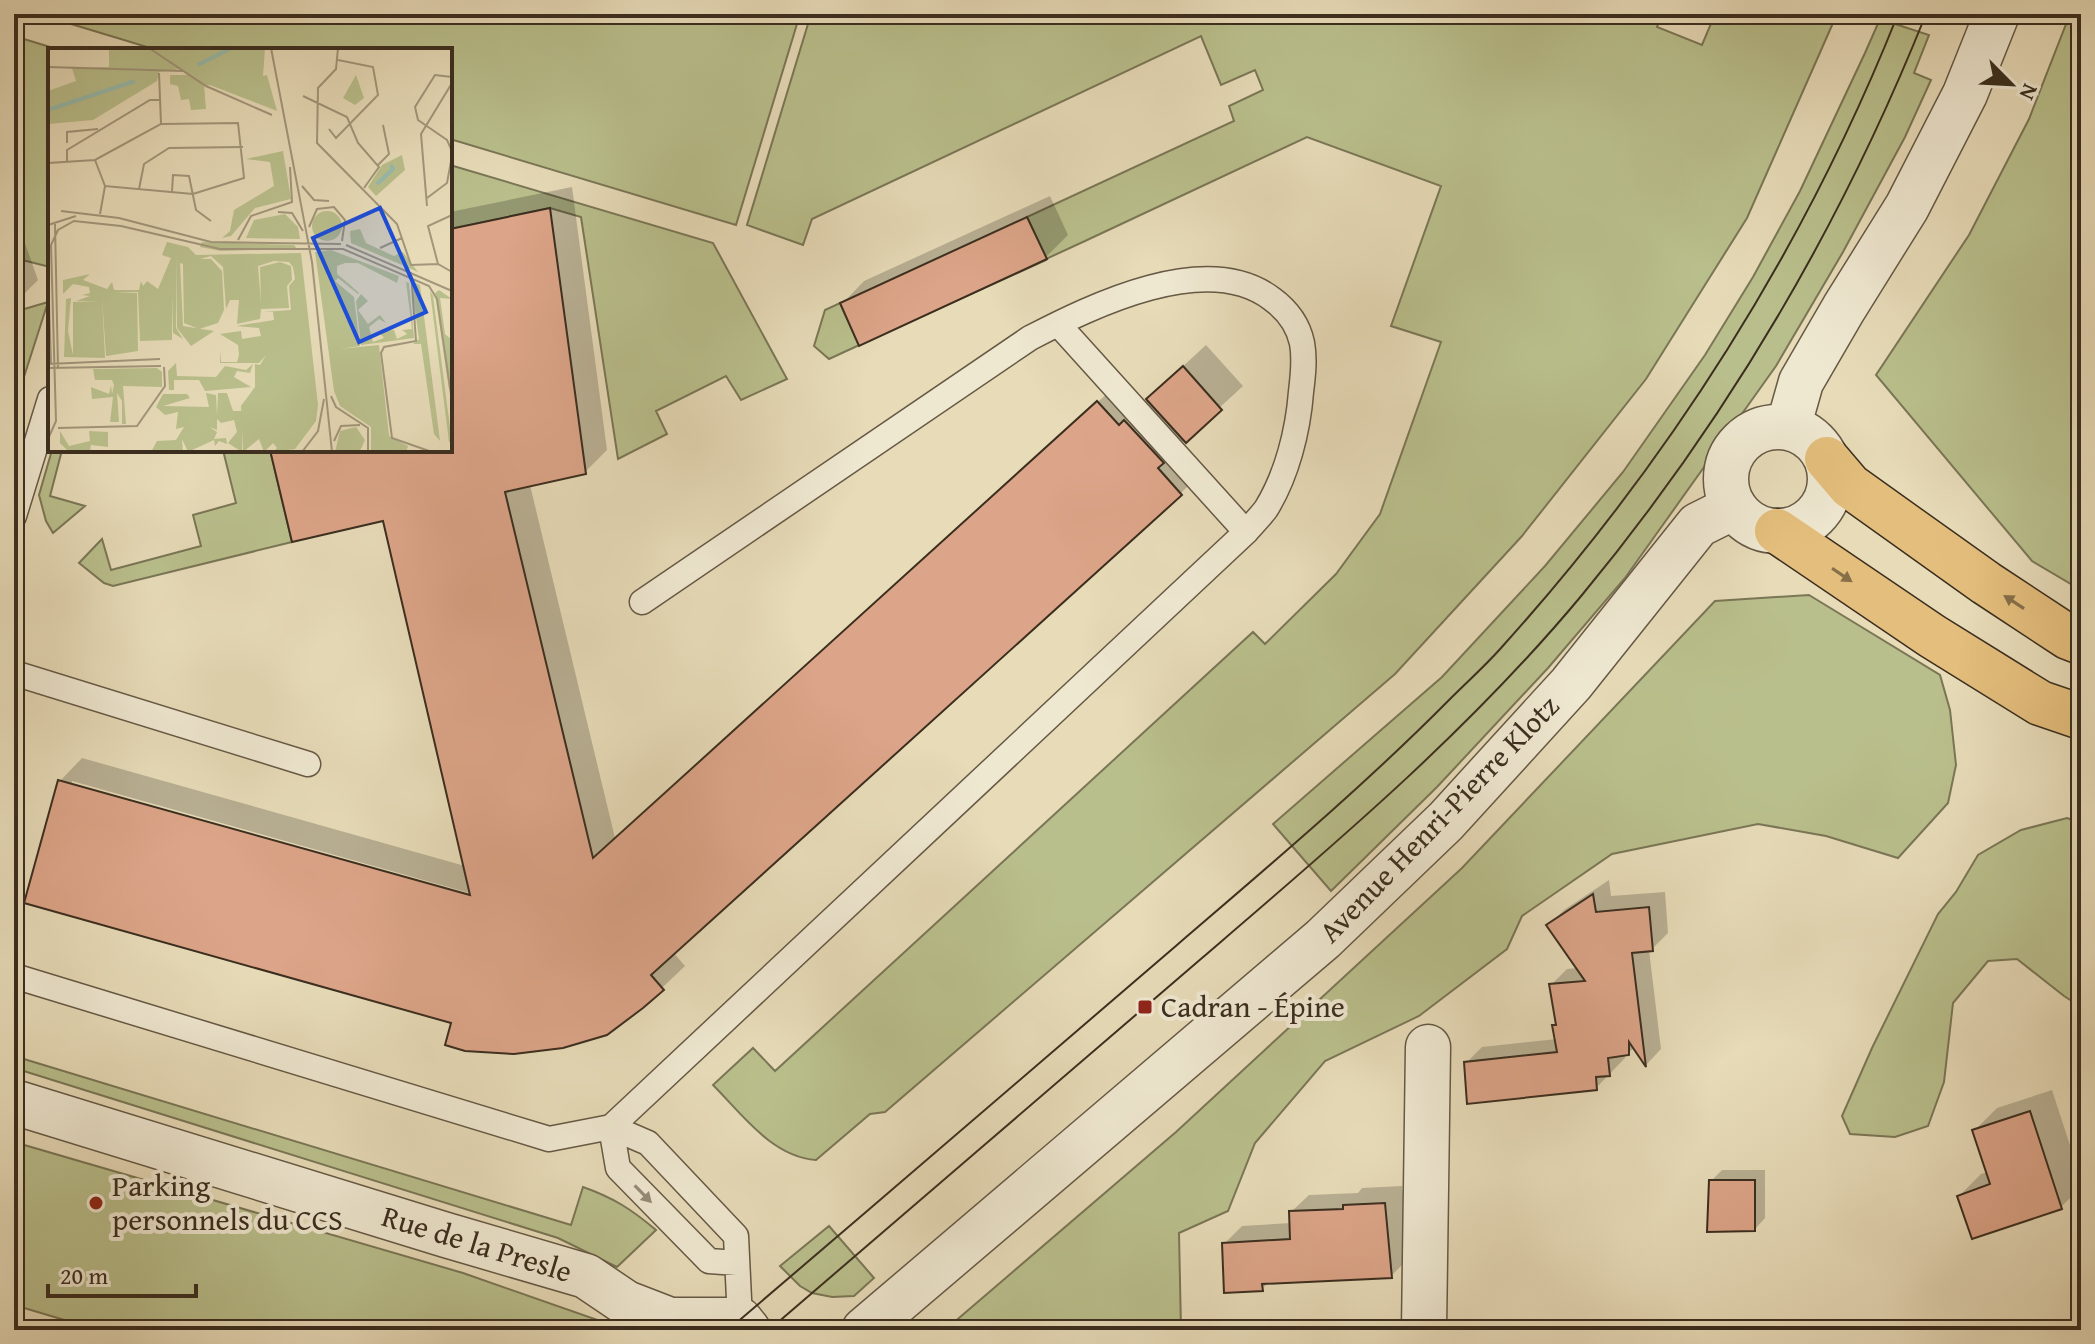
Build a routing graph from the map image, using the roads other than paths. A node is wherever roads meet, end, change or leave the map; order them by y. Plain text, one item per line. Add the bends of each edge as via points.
1 (1997, 14) edge
2 (1058, 324) junction
3 (48, 406) edge
4 (1788, 428) junction
5 (1827, 459) junction
6 (1734, 507) junction
7 (14, 516) edge
8 (1777, 531) junction
9 (1246, 532) junction
10 (642, 602) dead end
11 (2081, 642) edge
12 (14, 673) edge
13 (2081, 717) edge
14 (308, 764) dead end
15 (14, 976) edge
16 (1428, 1047) dead end
17 (14, 1102) edge
18 (611, 1127) junction
19 (737, 1263) junction
20 (744, 1325) edge
21 (864, 1330) edge
22 (1424, 1330) edge

1 - 4 street via 1965,94 1907,207 1801,382
2 - 9 lane
2 - 9 lane via 1176,282 1213,279 1242,282 1282,307 1302,343 1300,403 1280,479 1265,510
2 - 10 lane
3 - 7 lane
4 - 5 street via 1818,444
4 - 6 street via 1755,432 1731,456 1727,490
5 - 8 street via 1831,475 1822,508 1795,529
11 -> 5 highway via 1986,583 1850,486
6 - 8 street via 1761,529
6 - 21 street, Avenue Henri-Pierre Klotz via 1698,525 1571,684 1446,821 1333,930
8 -> 13 highway via 2040,703
9 - 18 lane
12 - 14 lane
15 - 18 lane via 549,1139
16 - 22 street
17 - 20 street, Rue de la Presle via 586,1276 626,1303 670,1320
18 - 19 lane via 648,1143 736,1236
18 -> 19 lane via 618,1168 709,1261
19 - 20 lane

